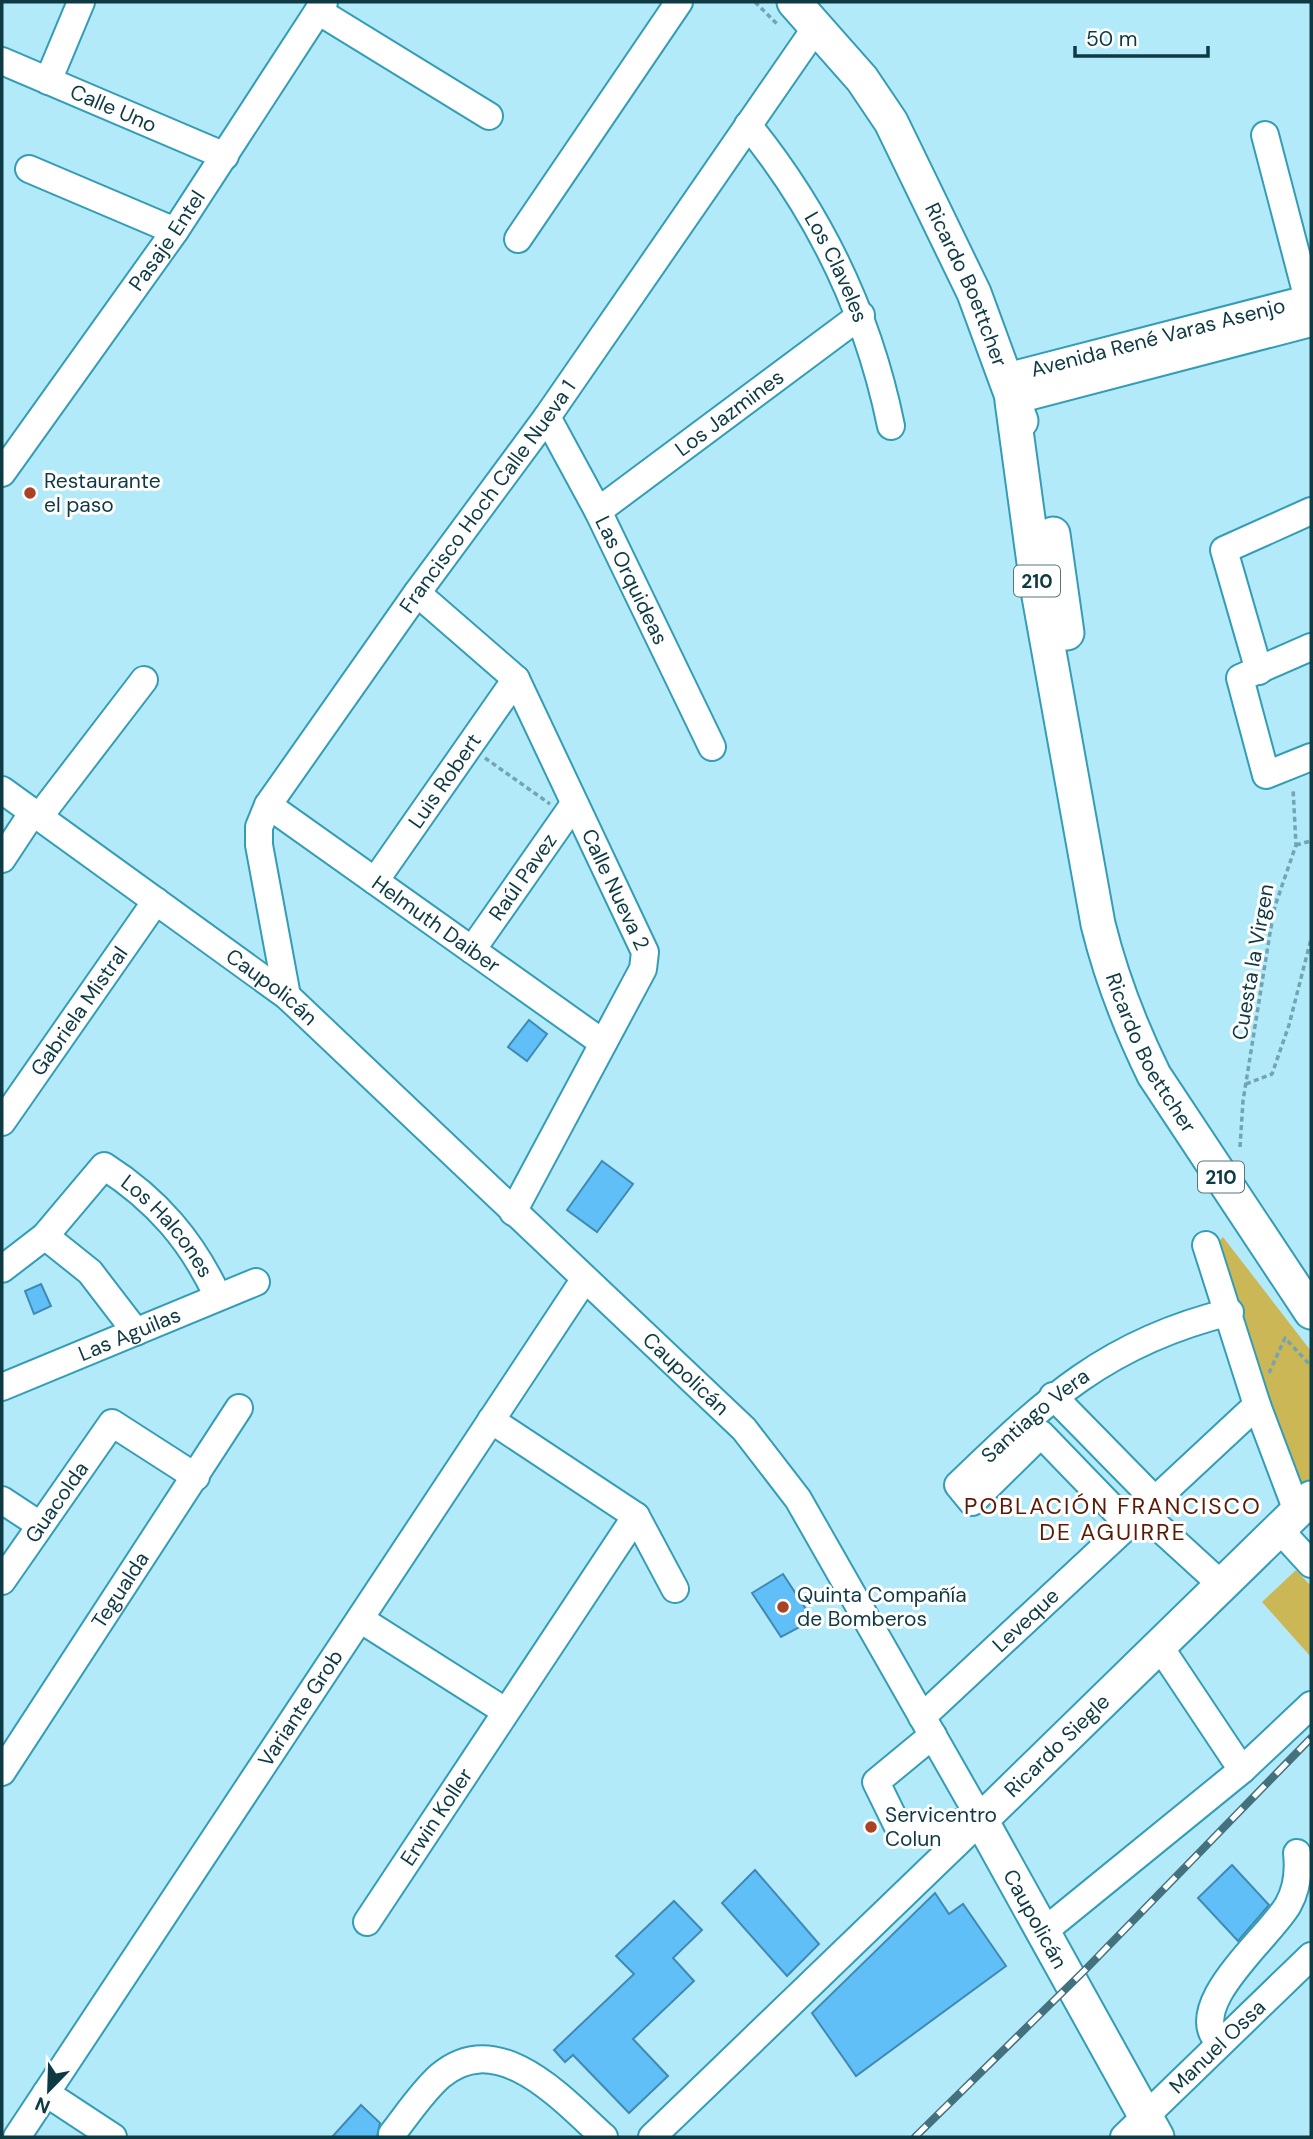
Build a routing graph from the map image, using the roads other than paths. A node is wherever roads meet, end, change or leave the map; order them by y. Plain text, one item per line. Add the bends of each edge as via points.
1 (81, 2) edge
2 (679, 2) edge
3 (770, 2) edge
4 (794, 2) edge
5 (321, 6) edge
6 (811, 33) junction
7 (2, 61) edge
8 (48, 80) junction
9 (489, 116) dead end
10 (748, 125) junction
11 (1265, 135) dead end
12 (225, 156) junction
13 (29, 169) dead end
14 (175, 231) junction
15 (518, 239) dead end
16 (1310, 308) edge
17 (861, 315) junction
18 (1008, 389) junction
19 (547, 417) junction
20 (891, 426) dead end
21 (2, 473) edge
22 (598, 511) junction
23 (1311, 511) edge
24 (417, 593) junction
25 (1311, 647) edge
26 (1250, 674) junction
27 (516, 679) junction
28 (144, 680) dead end
29 (712, 747) dead end
30 (1301, 760) edge
31 (2, 790) edge
32 (268, 805) junction
33 (570, 810) junction
34 (36, 814) junction
35 (2, 859) edge
36 (375, 881) junction
37 (156, 901) junction
38 (472, 950) junction
39 (287, 996) junction
40 (603, 1043) junction
41 (2, 1122) edge
42 (513, 1212) junction
43 (45, 1236) junction
44 (1206, 1245) dead end
45 (2, 1269) edge
46 (584, 1280) junction
47 (256, 1282) dead end
48 (218, 1297) junction
49 (1230, 1312) junction
50 (1311, 1312) edge
51 (136, 1332) junction
52 (2, 1387) edge
53 (1053, 1396) junction
54 (1257, 1405) junction
55 (239, 1408) dead end
56 (491, 1420) junction
57 (1121, 1465) junction
58 (196, 1477) junction
59 (1096, 1491) junction
60 (2, 1500) edge
61 (1142, 1512) junction
62 (1296, 1513) edge
63 (636, 1516) junction
64 (40, 1525) junction
65 (1311, 1564) edge
66 (2, 1581) edge
67 (1223, 1586) junction
68 (675, 1589) dead end
69 (360, 1619) junction
70 (1160, 1647) junction
71 (1311, 1705) edge
72 (505, 1711) junction
73 (927, 1726) junction
74 (1242, 1770) junction
75 (2, 1772) edge
76 (981, 1821) junction
77 (1297, 1853) dead end
78 (367, 1922) dead end
79 (1043, 1932) junction
80 (1311, 1956) edge
81 (1220, 2043) junction
82 (46, 2093) junction
83 (1142, 2130) edge
84 (392, 2134) dead end
85 (17, 2137) edge
86 (113, 2137) edge
87 (603, 2137) edge
88 (652, 2137) edge

1 - 8 street
2 - 15 street
3 - 6 main road, Ricardo Boettcher / 210
4 - 6 main road, Ricardo Boettcher / 210
5 - 9 street
5 - 12 street, Pasaje Entel
6 - 10 street, Francisco Hoch Calle Nueva 1
6 - 18 main road, Ricardo Boettcher / 210 via 913,173 956,252
7 - 8 street, Calle Uno
8 - 12 street, Calle Uno
10 - 17 street, Los Claveles via 813,215
10 - 19 street, Francisco Hoch Calle Nueva 1
11 - 16 street
12 - 14 street, Pasaje Entel
13 - 14 street
14 - 21 street, Pasaje Entel
16 - 18 street, Avenida René Varas Asenjo
17 - 20 street, Los Claveles
17 - 22 street, Los Jazmines
18 - 50 main road, Ricardo Boettcher / 210 via 1037,463 1051,519 1068,650 1069,761 1107,963 1136,1038 1173,1107
19 - 22 street, Las Orquideas
19 - 24 street, Francisco Hoch Calle Nueva 1
22 - 29 street, Las Orquideas
23 - 26 street via 1224,550
24 - 27 street, Calle Nueva 2
24 - 32 street, Francisco Hoch Calle Nueva 1
25 - 26 street
26 - 30 street via 1266,775
27 - 33 street, Calle Nueva 2
27 - 36 street, Luis Robert
28 - 34 street
31 - 34 street, Caupolicán
32 - 36 street, Helmuth Daiber
32 - 39 street, Francisco Hoch Calle Nueva 1 via 259,827 260,845
33 - 38 street, Raúl Pavez
33 - 40 street, Calle Nueva 2 via 645,952 643,969
34 - 35 street
34 - 37 street, Caupolicán
36 - 38 street, Helmuth Daiber
37 - 39 street, Caupolicán
37 - 41 street, Gabriela Mistral
38 - 40 street, Helmuth Daiber
39 - 42 street, Caupolicán
40 - 42 street, Calle Nueva 2
42 - 46 street, Caupolicán
43 - 45 street
43 - 48 street, Los Halcones via 104,1166 142,1192 175,1224
43 - 51 street via 90,1272
44 - 49 street
46 - 56 street, Variante Grob
46 - 73 street, Caupolicán via 726,1411 774,1464 837,1564
47 - 48 street, Las Aguilas
48 - 51 street, Las Aguilas
49 - 53 street, Santiago Vera via 1144,1339
49 - 54 street
51 - 52 street, Las Aguilas
53 - 57 street
53 - 59 street, Santiago Vera via 958,1485 972,1502 1041,1434
54 - 61 street, Leveque
54 - 62 street
55 - 58 street, Tegualda
56 - 63 street
56 - 69 street, Variante Grob
57 - 59 street
57 - 61 street
58 - 64 street, Guacolda via 112,1423
58 - 75 street, Tegualda
59 - 61 street
60 - 64 street
61 - 67 street
61 - 73 street, Leveque
62 - 65 street
62 - 67 main road, Ricardo Siegle
63 - 68 street
63 - 72 street, Erwin Koller
64 - 66 street, Guacolda
67 - 70 main road, Ricardo Siegle
69 - 72 street
69 - 82 street, Variante Grob
70 - 74 street
70 - 76 main road, Ricardo Siegle
71 - 74 street
72 - 78 street, Erwin Koller
73 - 76 street, Caupolicán
73 - 76 street, Leveque via 876,1782 900,1831
74 - 79 street
76 - 79 main road, Caupolicán
76 - 88 street, Ricardo Siegle
77 - 81 street via 1297,1882 1288,1905 1240,1964 1210,2011 1209,2026
79 - 83 main road, Caupolicán
80 - 81 street, Manuel Ossa
81 - 83 street, Manuel Ossa
82 - 85 street, Variante Grob
82 - 86 street
84 - 87 street via 440,2076 483,2060 523,2069

